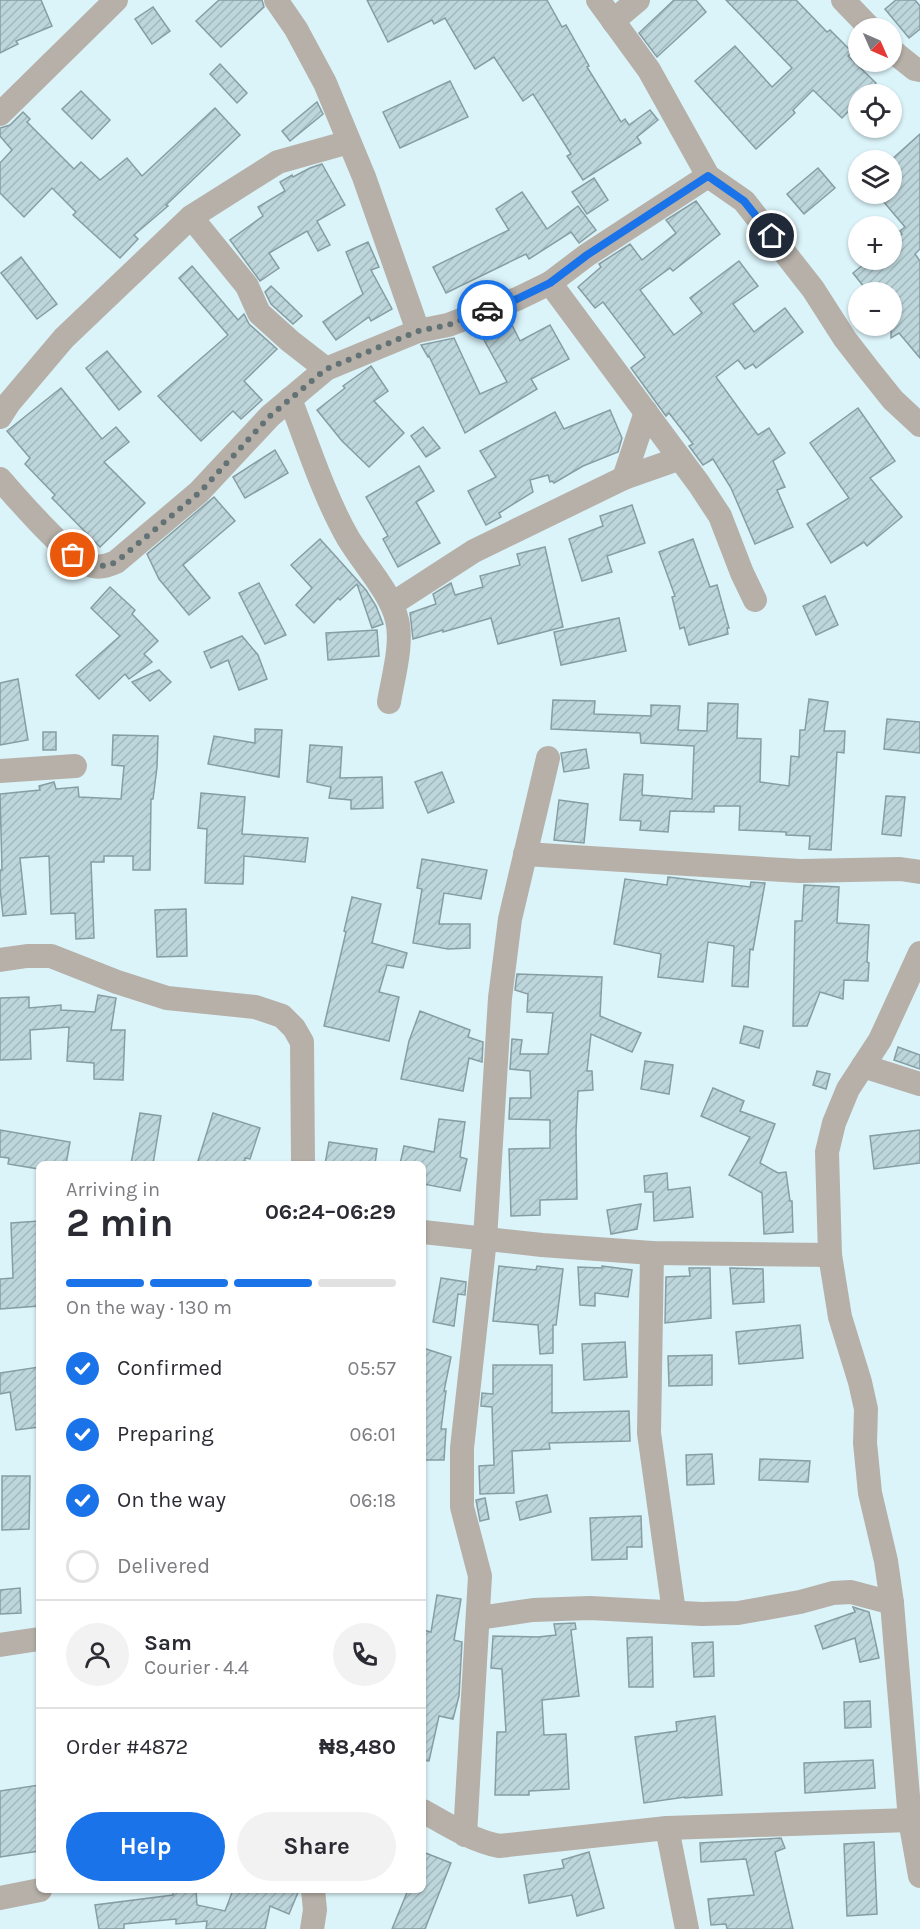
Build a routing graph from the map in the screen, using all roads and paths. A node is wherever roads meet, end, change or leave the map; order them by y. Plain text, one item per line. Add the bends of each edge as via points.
1 (116, 0) edge
2 (276, 0) edge
3 (598, 0) edge
4 (638, 0) edge
5 (843, 0) edge
6 (860, 18) edge
7 (613, 21) junction
8 (902, 59) edge
9 (920, 70) edge
10 (0, 114) edge
11 (349, 142) junction
12 (708, 176) junction
13 (191, 217) junction
14 (550, 283) junction
15 (418, 331) junction
16 (326, 369) junction
17 (290, 399) junction
18 (646, 412) junction
19 (0, 417) edge
20 (920, 425) edge
21 (678, 459) junction
22 (624, 478) junction
23 (0, 479) edge
24 (754, 600) dead end
25 (392, 604) junction
26 (389, 702) dead end
27 (548, 758) dead end
28 (75, 766) dead end
29 (0, 771) edge
30 (525, 854) junction
31 (920, 872) edge
32 (920, 953) edge
33 (0, 960) edge
34 (863, 1066) junction
35 (920, 1084) edge
36 (303, 1161) edge
37 (426, 1232) edge
38 (485, 1239) junction
39 (652, 1253) junction
40 (830, 1255) junction
41 (892, 1603) junction
42 (674, 1612) junction
43 (479, 1618) junction
44 (36, 1639) edge
45 (0, 1645) edge
46 (426, 1813) edge
47 (910, 1820) junction
48 (667, 1828) junction
49 (465, 1835) junction
50 (920, 1876) edge
51 (36, 1891) edge
52 (313, 1893) edge
53 (0, 1898) edge
54 (312, 1929) edge
55 (687, 1929) edge

1 - 10 street
2 - 11 street via 326,83
3 - 7 street
4 - 7 street
5 - 6 street
7 - 12 street via 649,70
8 - 9 street
11 - 13 street via 278,162
11 - 15 street
12 - 14 street
12 - 20 street via 744,201 813,289 869,370
13 - 16 street via 247,286 259,314
13 - 19 street via 64,338
14 - 15 street via 448,325
14 - 18 street
15 - 16 street
16 - 17 street
17 - 23 street via 200,492 116,562 106,566 91,566 73,555
17 - 25 street via 347,537
18 - 21 street
18 - 22 street
21 - 22 street
21 - 24 street via 720,516
22 - 25 street via 474,551
25 - 26 street via 399,637
27 - 30 street
28 - 29 street
30 - 31 street via 800,871
30 - 38 street via 510,919 500,998
32 - 34 street via 880,1040
33 - 36 street via 51,956 167,998 255,1007 282,1016 302,1042
34 - 35 street
34 - 40 street via 848,1089 827,1152
37 - 38 street
38 - 39 street
38 - 43 street via 462,1449 462,1507 480,1576
39 - 40 street
39 - 42 street via 649,1433
40 - 41 street via 840,1317 866,1409 870,1493
41 - 42 street via 851,1593 833,1593 738,1613
41 - 47 street
42 - 43 street via 590,1608 532,1610
43 - 49 street
44 - 45 street
46 - 49 street
47 - 48 street
47 - 50 street
48 - 49 street via 499,1846
48 - 55 street
51 - 53 street
52 - 54 street

